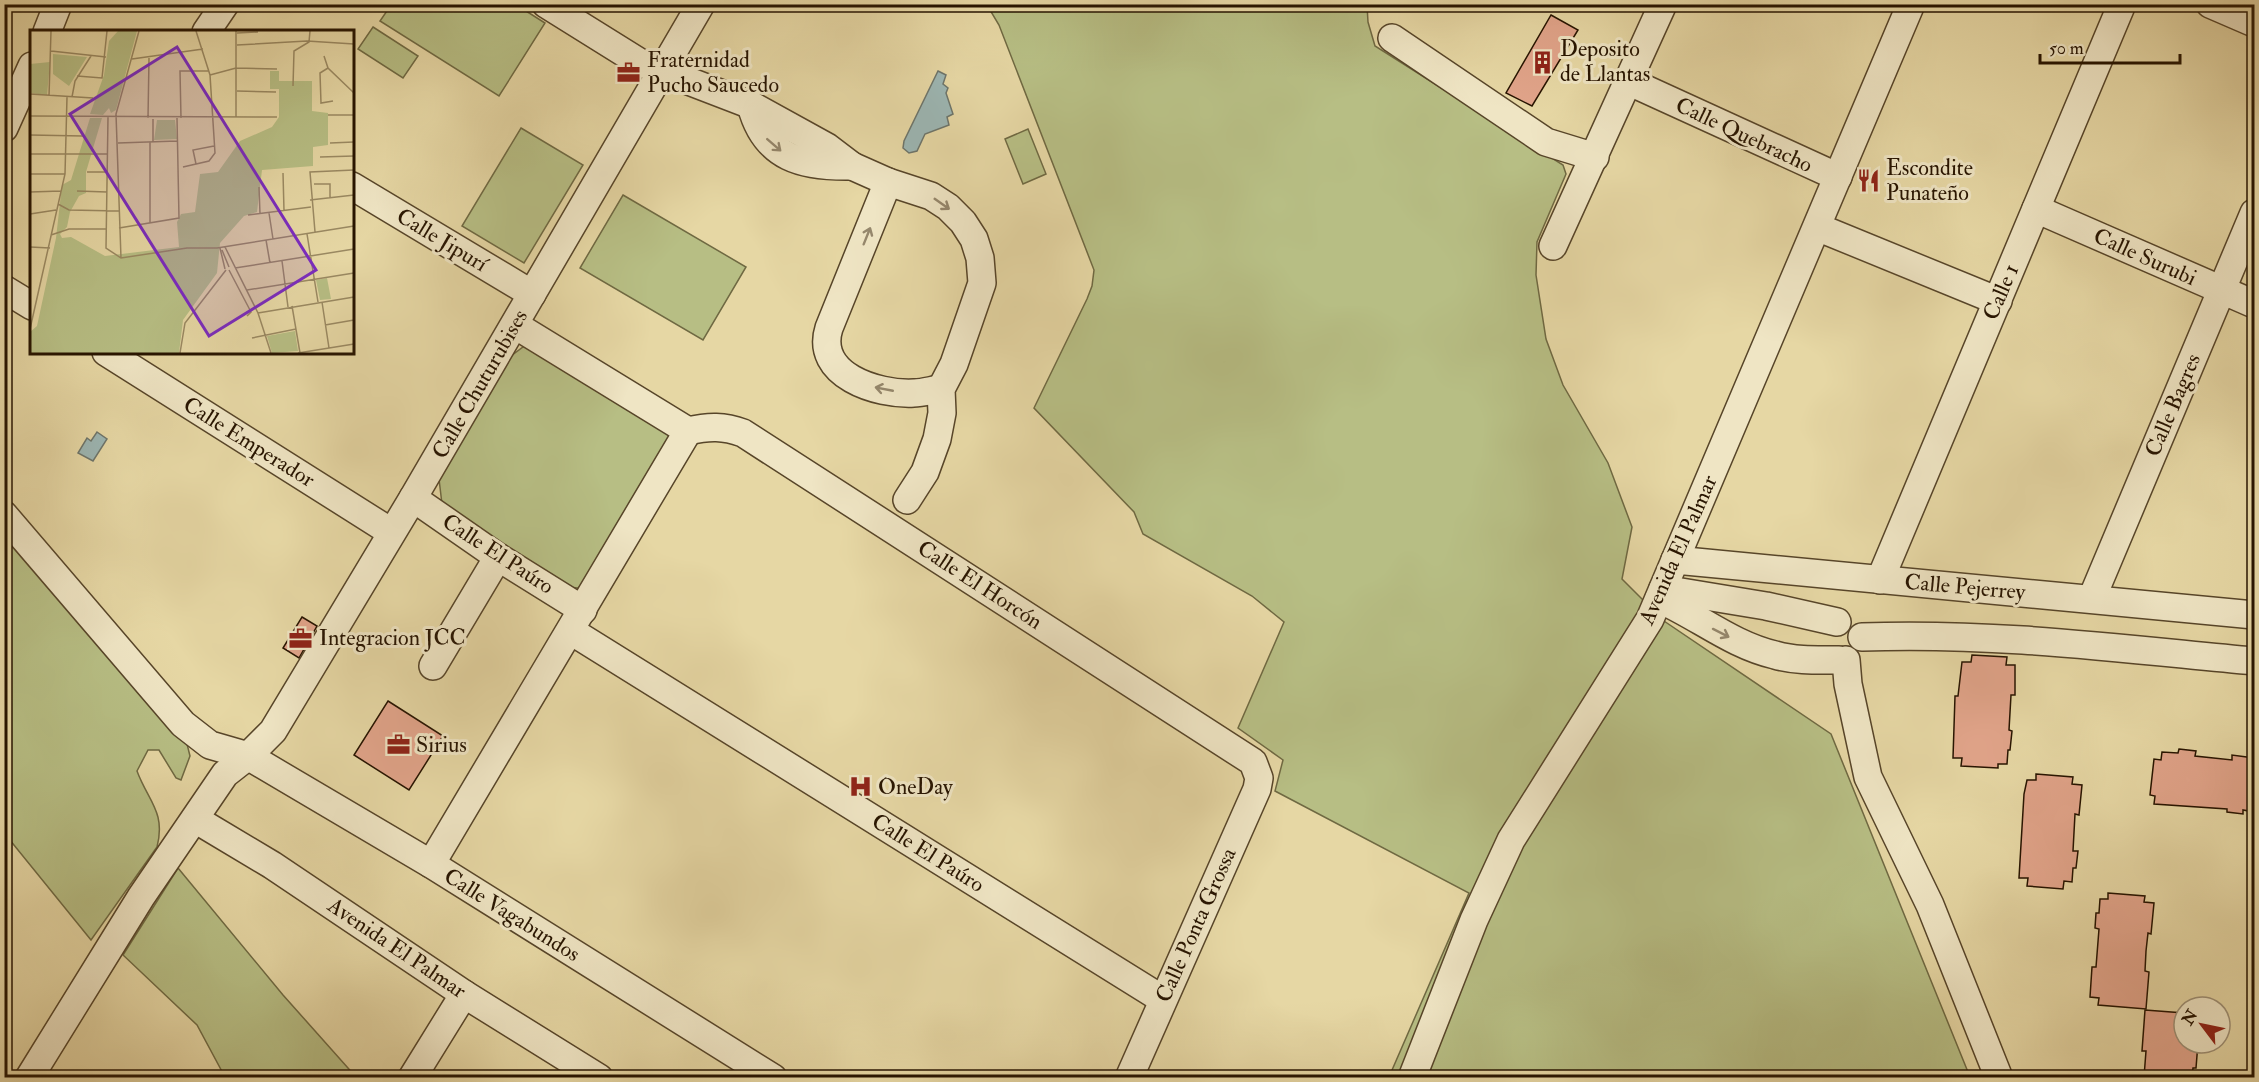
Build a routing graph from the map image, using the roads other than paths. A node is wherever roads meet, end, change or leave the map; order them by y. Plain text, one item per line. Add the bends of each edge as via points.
1 (58, 4) edge
2 (225, 4) edge
3 (546, 4) edge
4 (702, 4) edge
5 (1663, 4) edge
6 (1911, 4) edge
7 (2122, 4) edge
8 (2210, 4) edge
9 (2254, 23) edge
10 (47, 30) edge
11 (207, 30) edge
12 (1392, 38) dead end
13 (30, 70) edge
14 (662, 70) junction
15 (1630, 82) junction
16 (4, 128) edge
17 (1595, 157) junction
18 (1838, 177) junction
19 (888, 182) junction
20 (354, 187) edge
21 (2036, 209) junction
22 (2254, 213) edge
23 (1817, 227) junction
24 (1553, 246) dead end
25 (4, 289) edge
26 (2222, 290) junction
27 (532, 294) junction
28 (1998, 301) junction
29 (2254, 304) edge
30 (30, 305) edge
31 (515, 325) junction
32 (109, 354) edge
33 (941, 389) junction
34 (688, 430) junction
35 (413, 498) junction
36 (908, 500) dead end
37 (4, 515) edge
38 (391, 532) junction
39 (498, 557) junction
40 (1675, 560) junction
41 (1880, 580) junction
42 (2092, 598) junction
43 (1657, 603) junction
44 (2254, 615) edge
45 (577, 620) junction
46 (1837, 622) junction
47 (1862, 637) junction
48 (1843, 660) junction
49 (2254, 660) edge
50 (433, 666) dead end
51 (248, 756) junction
52 (1258, 772) joint
53 (195, 819) junction
54 (431, 864) junction
55 (464, 993) junction
56 (1162, 999) junction
57 (29, 1077) edge
58 (412, 1077) edge
59 (597, 1077) edge
60 (773, 1077) edge
61 (1129, 1077) edge
62 (1412, 1077) edge
63 (1999, 1077) edge

1 - 10 street
2 - 11 street
3 - 14 street via 639,63
4 - 14 street, Calle Chuturubises
5 - 15 street
6 - 18 street, Avenida El Palmar
7 - 21 street, Calle 1
8 - 9 street
12 - 17 street via 1546,142
13 - 16 street
14 - 19 street via 751,105 763,135 787,156 822,157
14 - 27 street, Calle Chuturubises
15 - 17 street
15 - 18 street, Calle Quebracho
17 - 24 street
18 - 23 street, Avenida El Palmar
19 -> 33 street via 931,196 948,207 974,239 980,258 982,283 954,364
33 -> 19 street via 913,393 878,389 839,370 827,351 829,328
20 - 27 street, Calle Jipurí
21 - 26 street, Calle Surubi
21 - 28 street, Calle 1
22 - 26 street, Calle Bagres
23 - 28 street
23 - 40 street, Avenida El Palmar
25 - 30 street
26 - 29 street, Calle Surubi
26 - 42 street, Calle Bagres
27 - 31 street, Calle Chuturubises
28 - 41 street, Calle 1
31 - 34 street
31 - 35 street, Calle Chuturubises
32 - 38 street, Calle Emperador
33 - 36 street via 937,439 926,471
34 - 45 street
34 - 52 street, Calle El Horcón via 709,426 743,433 1249,758
35 - 38 street, Calle Chuturubises
35 - 39 street, Calle El Paúro
37 - 51 street, Calle Vagabundos via 183,724 210,745
38 - 51 street, Calle Chuturubises via 273,732
39 - 45 street, Calle El Paúro
39 - 50 street
40 - 41 street, Calle Pejerrey
40 - 43 street, Avenida El Palmar
41 - 42 street, Calle Pejerrey
42 - 44 street, Calle Pejerrey
43 - 46 street via 1766,606
43 -> 48 street via 1773,655
43 - 62 street, Avenida El Palmar via 1511,840 1474,920
45 - 54 street
45 - 56 street, Calle El Paúro
46 - 47 street via 1850,623
46 - 48 street via 1826,632 1824,646 1827,652
47 - 48 street via 1859,652
47 - 49 street via 2033,640
48 - 63 street via 1868,777 1930,905
51 - 53 street, Calle Chuturubises via 225,774
51 - 54 street, Calle Vagabundos
52 - 56 street, Calle Ponta Grossa via 1257,789
53 - 55 street, Avenida El Palmar via 282,871
53 - 57 street, Calle Chuturubises via 141,897
54 - 60 street, Calle Vagabundos
55 - 58 street
55 - 59 street, Avenida El Palmar
56 - 61 street, Calle Ponta Grossa

